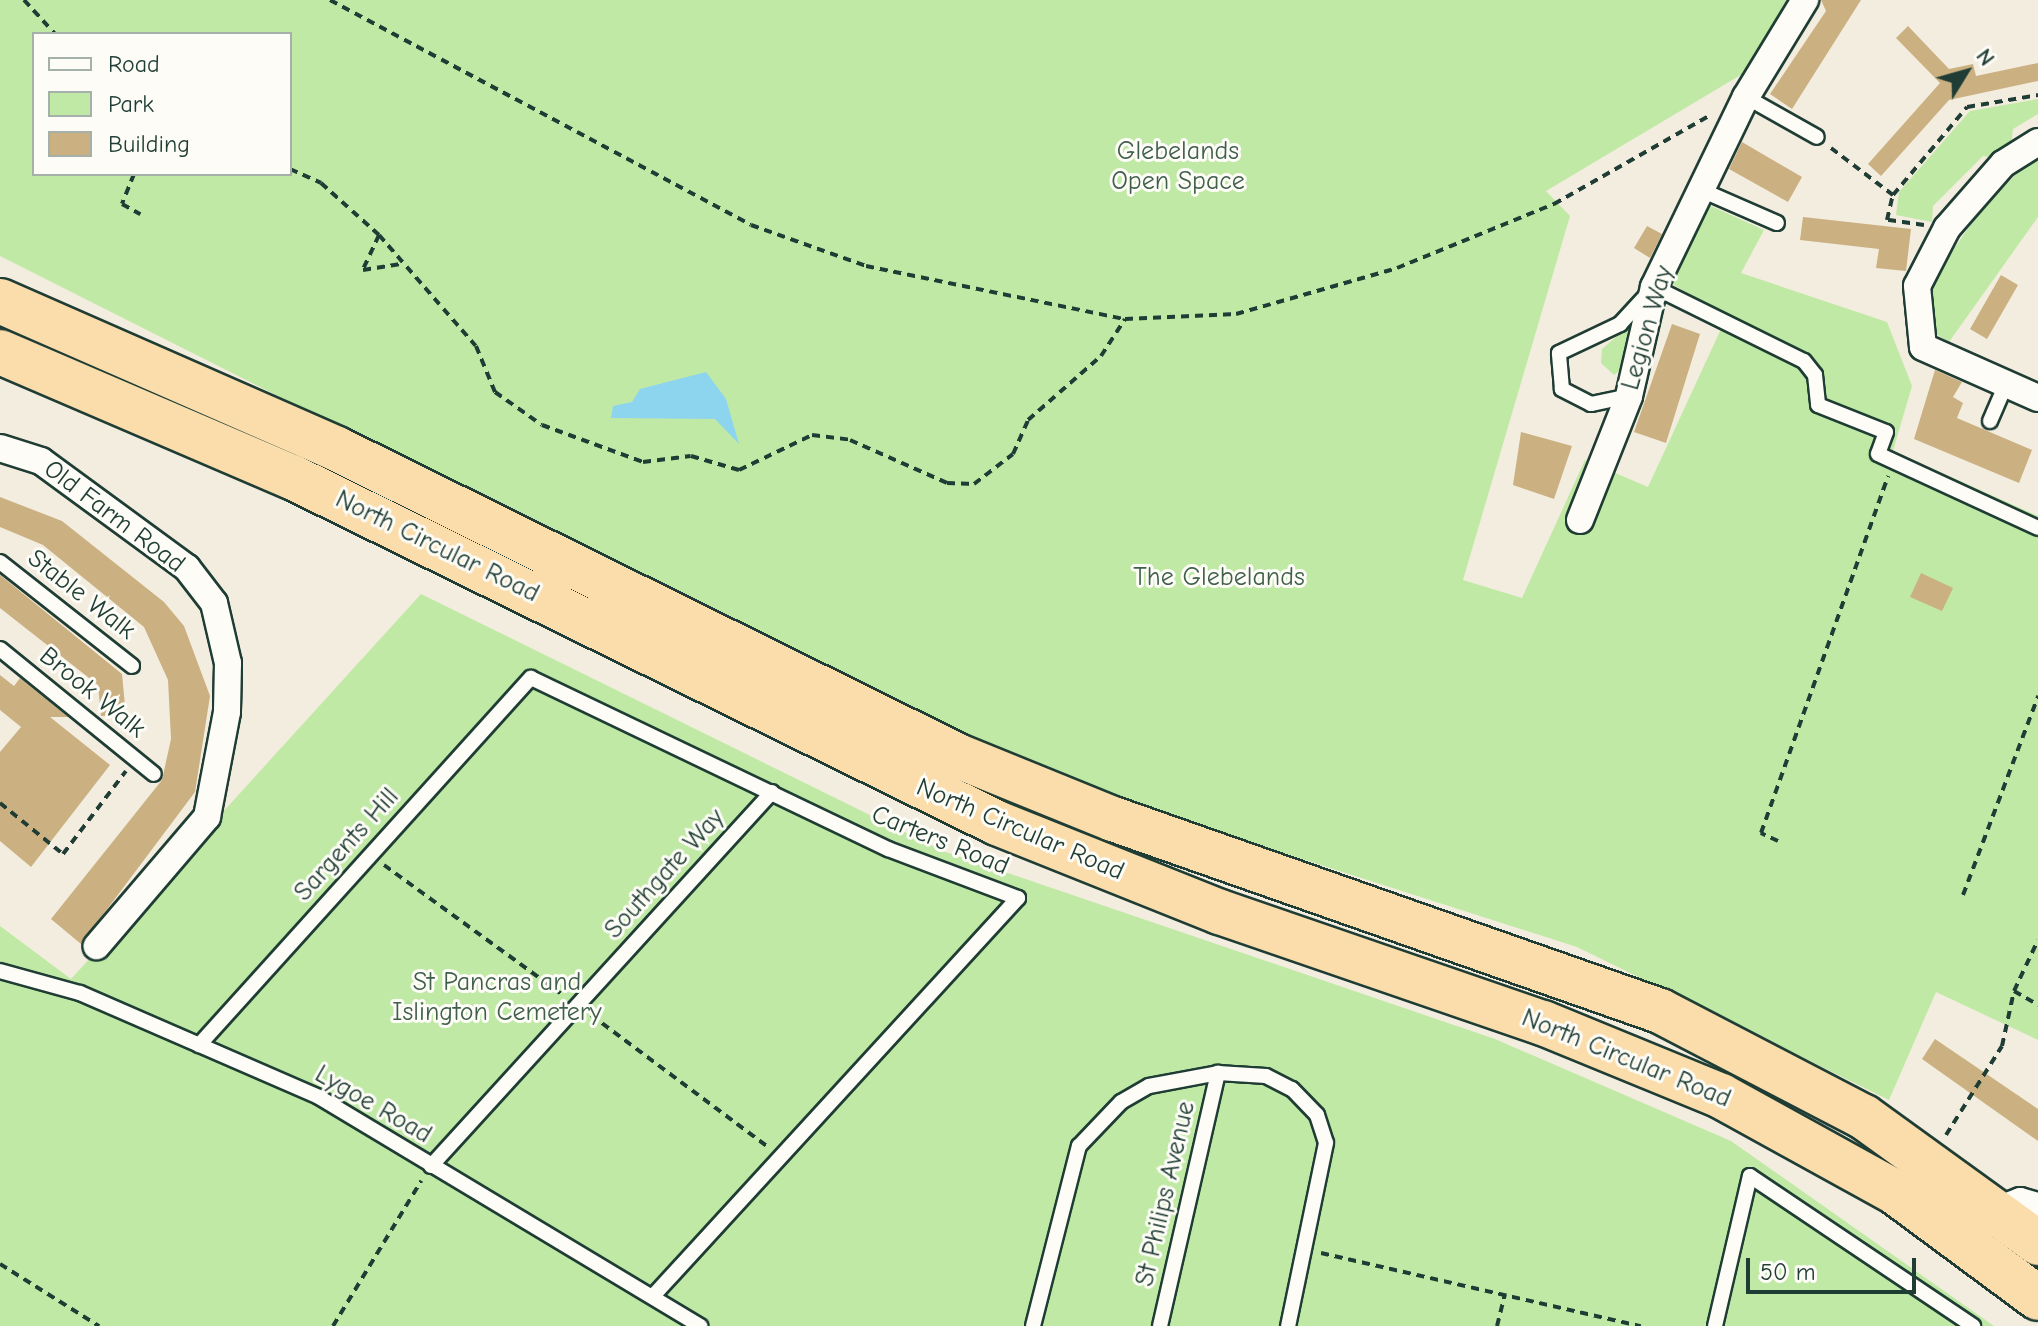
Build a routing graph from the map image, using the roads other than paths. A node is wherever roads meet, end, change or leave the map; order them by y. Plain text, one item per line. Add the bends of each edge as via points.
1 (1805, 0) edge
2 (1746, 97) junction
3 (1817, 137) road end
4 (2038, 142) edge
5 (1699, 189) junction
6 (1777, 223) dead end
7 (1654, 287) junction
8 (0, 301) edge
9 (0, 352) edge
10 (2006, 384) junction
11 (1629, 396) junction
12 (2038, 398) edge
13 (1990, 421) dead end
14 (0, 448) edge
15 (1580, 520) dead end
16 (2038, 528) edge
17 (0, 562) edge
18 (0, 649) edge
19 (132, 666) dead end
20 (531, 678) joint
21 (154, 774) dead end
22 (772, 792) junction
23 (97, 946) dead end
24 (0, 971) edge
25 (199, 1045) junction
26 (1218, 1073) junction
27 (431, 1166) junction
28 (2017, 1208) edge
29 (2038, 1243) edge
30 (653, 1296) junction
31 (2038, 1298) edge
32 (700, 1326) edge
33 (1033, 1326) edge
34 (1160, 1326) edge
35 (1288, 1326) edge
36 (1715, 1326) edge
37 (1973, 1326) edge

1 - 2 street, Legion Way
2 - 3 lane
2 - 5 street, Legion Way
4 - 10 street via 2003,164 1947,228 1917,286 1923,347
5 - 6 lane
5 - 7 street, Legion Way
7 - 11 street, Legion Way
7 - 11 lane via 1620,324 1559,353 1562,389 1591,404
7 - 16 lane via 1804,361 1815,375 1818,405 1886,432 1878,454
8 - 28 highway, North Circular Road via 337,449 960,757 1113,819 1660,1011 1864,1117
9 - 31 highway, North Circular Road via 292,477 997,823 1220,912 1543,1023 1721,1096 1895,1192
10 - 12 street
10 - 13 lane
11 - 15 street, Legion Way
14 - 23 street, Old Farm Road via 41,461 187,568 214,603 228,663 227,712 200,812
17 - 19 lane, Stable Walk
18 - 21 lane, Brook Walk
20 - 22 lane, Carters Road
20 - 25 lane, Sargents Hill
22 - 27 lane, Southgate Way
22 - 30 lane, Carters Road via 888,849 1018,898
24 - 25 lane, Lygoe Road via 80,993
25 - 27 lane, Lygoe Road via 319,1097
26 - 33 lane via 1149,1086 1121,1102 1079,1146
26 - 34 lane, St Philips Avenue
26 - 35 lane via 1266,1076 1317,1115 1324,1171
27 - 30 lane, Lygoe Road
28 - 29 highway, North Circular Road
30 - 32 lane, Lygoe Road
36 - 37 lane via 1750,1176

